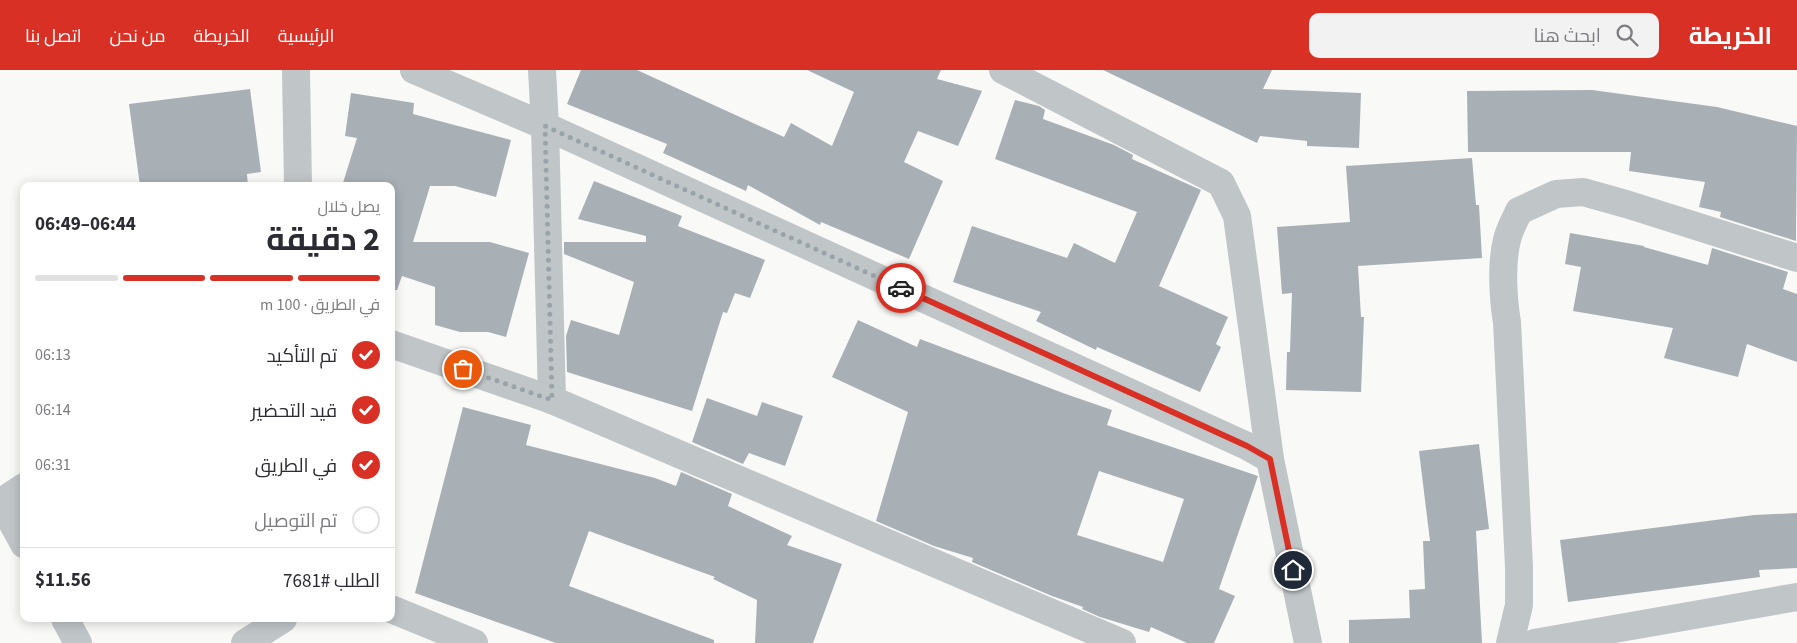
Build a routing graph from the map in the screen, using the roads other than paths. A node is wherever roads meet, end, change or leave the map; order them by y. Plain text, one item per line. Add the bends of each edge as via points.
1 (296, 70) edge
2 (414, 70) edge
3 (542, 70) edge
4 (1003, 70) edge
5 (545, 126) junction
6 (298, 182) edge
7 (1797, 258) edge
8 (395, 345) edge
9 (552, 400) junction
10 (1270, 459) junction
11 (20, 489) edge
12 (0, 501) edge
13 (20, 537) edge
14 (1797, 597) edge
15 (395, 611) edge
16 (67, 622) edge
17 (278, 622) edge
18 (78, 643) edge
19 (245, 643) edge
20 (474, 643) edge
21 (1122, 643) edge
22 (1308, 643) edge
23 (1510, 643) edge
24 (1534, 643) edge

1 - 6 street
2 - 5 street
3 - 5 street
4 - 10 street via 1220,182 1237,216
5 - 9 street
5 - 10 street
7 - 23 street via 1583,192 1556,194 1519,211 1507,239 1504,272 1519,567 1519,605
8 - 9 street
9 - 21 street
10 - 22 street
11 - 12 street
12 - 13 street
14 - 24 street
15 - 20 street
16 - 18 street
17 - 19 street

